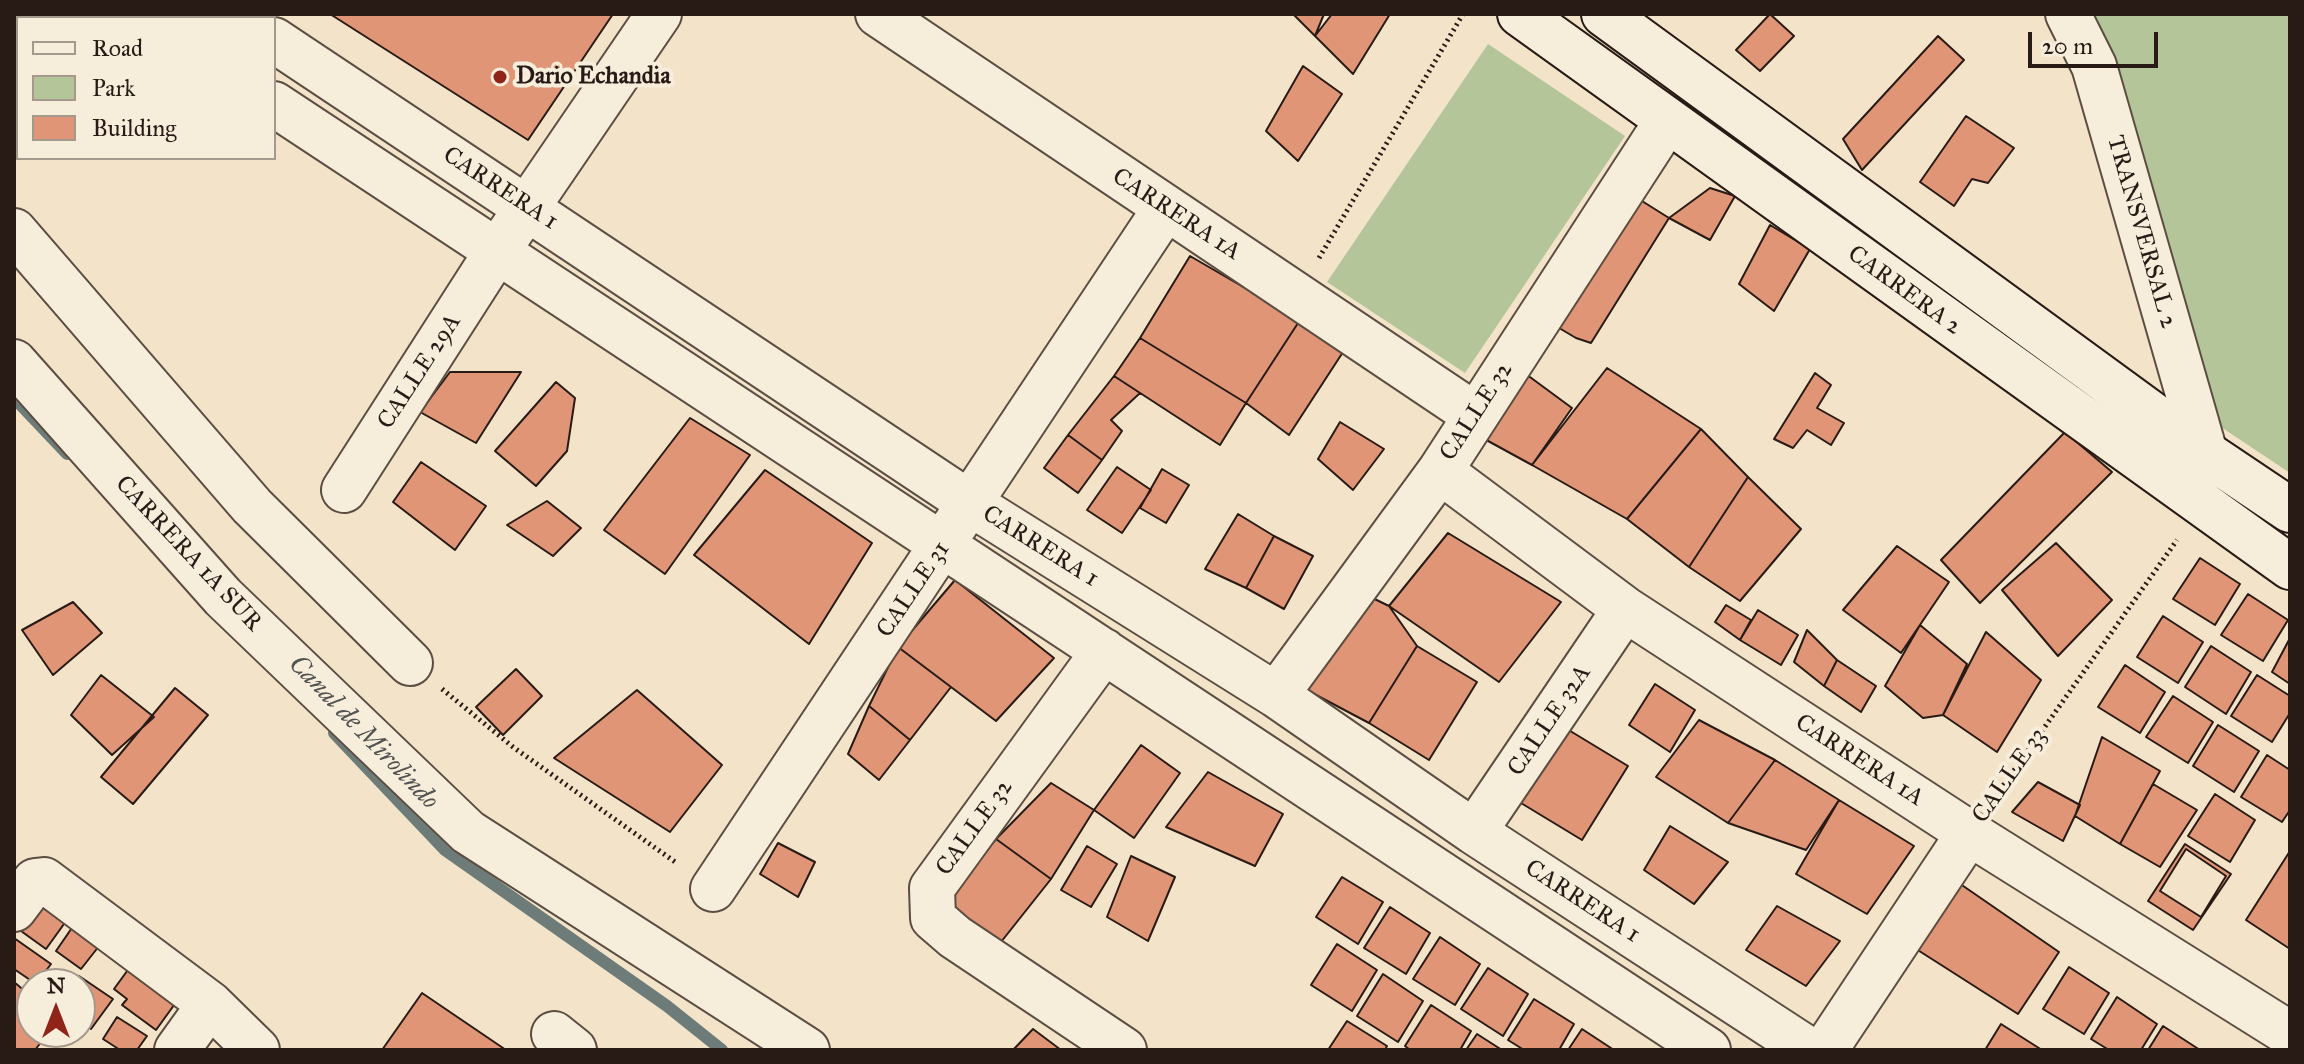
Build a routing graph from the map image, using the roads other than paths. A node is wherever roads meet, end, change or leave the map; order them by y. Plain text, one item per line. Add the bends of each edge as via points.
1 (659, 14) edge
2 (878, 14) edge
3 (1520, 14) edge
4 (1604, 14) edge
5 (2068, 14) edge
6 (276, 41) edge
7 (276, 105) edge
8 (1667, 121) junction
9 (529, 208) junction
10 (1165, 209) junction
11 (14, 231) edge
12 (496, 253) junction
13 (14, 362) edge
14 (1475, 415) junction
15 (2205, 453) junction
16 (1440, 471) junction
17 (344, 490) dead end
18 (971, 504) junction
19 (2290, 510) edge
20 (943, 548) junction
21 (2290, 567) edge
22 (1625, 609) junction
23 (1104, 651) junction
24 (410, 663) road end
25 (1276, 695) junction
26 (1474, 832) junction
27 (1969, 833) junction
28 (713, 889) road end
29 (29, 894) edge
30 (210, 1004) junction
31 (2290, 1034) edge
32 (177, 1050) edge
33 (257, 1050) edge
34 (807, 1050) edge
35 (1124, 1050) edge
36 (1708, 1050) edge
37 (1809, 1050) edge
38 (1825, 1050) edge

1 - 9 street, CALLE 29A
2 - 10 street, CARRERA 1A
3 - 8 street, CARRERA 2
4 - 15 street, CARRERA 2
5 - 15 street, TRANSVERSAL 2 via 2094,66
6 - 9 street, CARRERA 1
7 - 12 street
8 - 14 street, CALLE 32
8 - 21 street, CARRERA 2
9 - 12 street, CALLE 29A
9 - 18 street, CARRERA 1
10 - 14 street, CARRERA 1A
10 - 18 street, CALLE 31
11 - 24 street via 252,506
12 - 17 street, CALLE 29A
12 - 20 street
13 - 34 street, CARRERA 1A SUR via 223,597 468,832
14 - 16 street, CALLE 32
15 - 19 street, CARRERA 2
16 - 22 street, CARRERA 1A
16 - 25 street, CALLE 32
18 - 20 street, CALLE 31
18 - 25 street, CARRERA 1
20 - 23 street
20 - 28 street, CALLE 31
22 - 26 street, CALLE 32A
22 - 27 street, CARRERA 1A
23 - 35 street, CALLE 32 via 932,888 933,918
23 - 36 street
25 - 26 street, CARRERA 1
26 - 37 street, CARRERA 1
27 - 31 street, CARRERA 1A
27 - 38 street, CALLE 33
29 - 30 street
30 - 32 street
30 - 33 street

